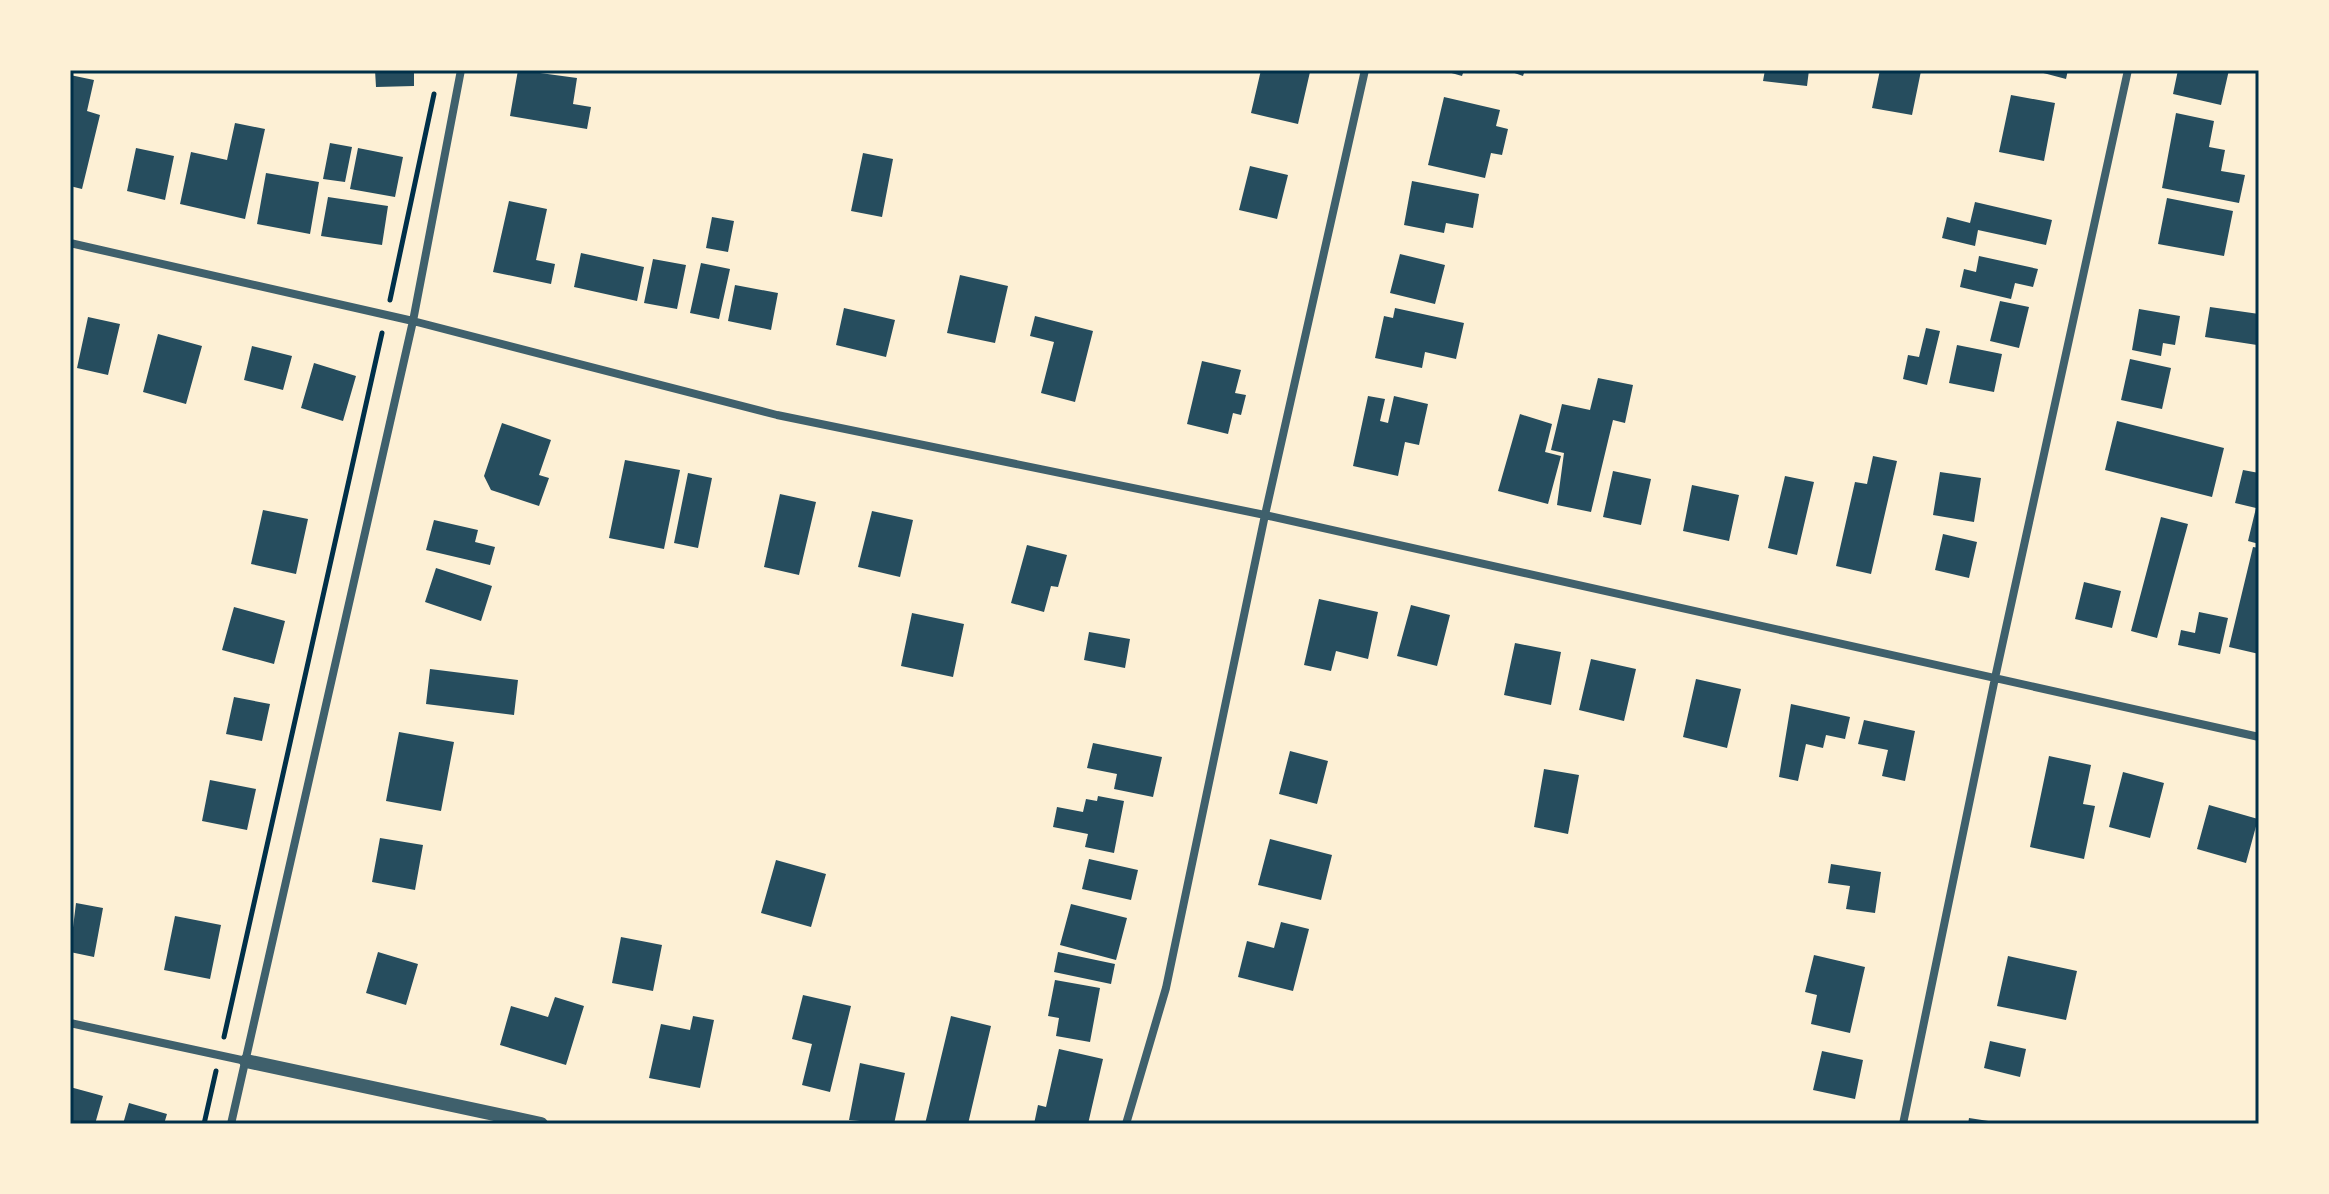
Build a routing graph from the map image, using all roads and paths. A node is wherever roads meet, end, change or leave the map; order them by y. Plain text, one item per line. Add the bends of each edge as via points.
1 (461, 70) edge
2 (1365, 70) edge
3 (2128, 70) edge
4 (436, 85) dead end
5 (70, 243) edge
6 (387, 315) junction
7 (413, 321) junction
8 (1265, 515) junction
9 (1995, 678) junction
10 (2259, 737) edge
11 (70, 1023) edge
12 (220, 1056) junction
13 (246, 1061) junction
14 (204, 1124) edge
15 (231, 1124) edge
16 (541, 1124) edge
17 (1126, 1124) edge
18 (1903, 1124) edge

1 - 7 street
2 - 8 street
3 - 9 street
4 - 6 path
5 - 6 street
6 - 7 street
6 - 12 path
7 - 8 street via 777,415
7 - 13 street
8 - 9 street
8 - 17 street via 1166,988
9 - 10 street
9 - 18 street
11 - 12 street
12 - 13 street
12 - 14 path
13 - 15 street
13 - 16 street

